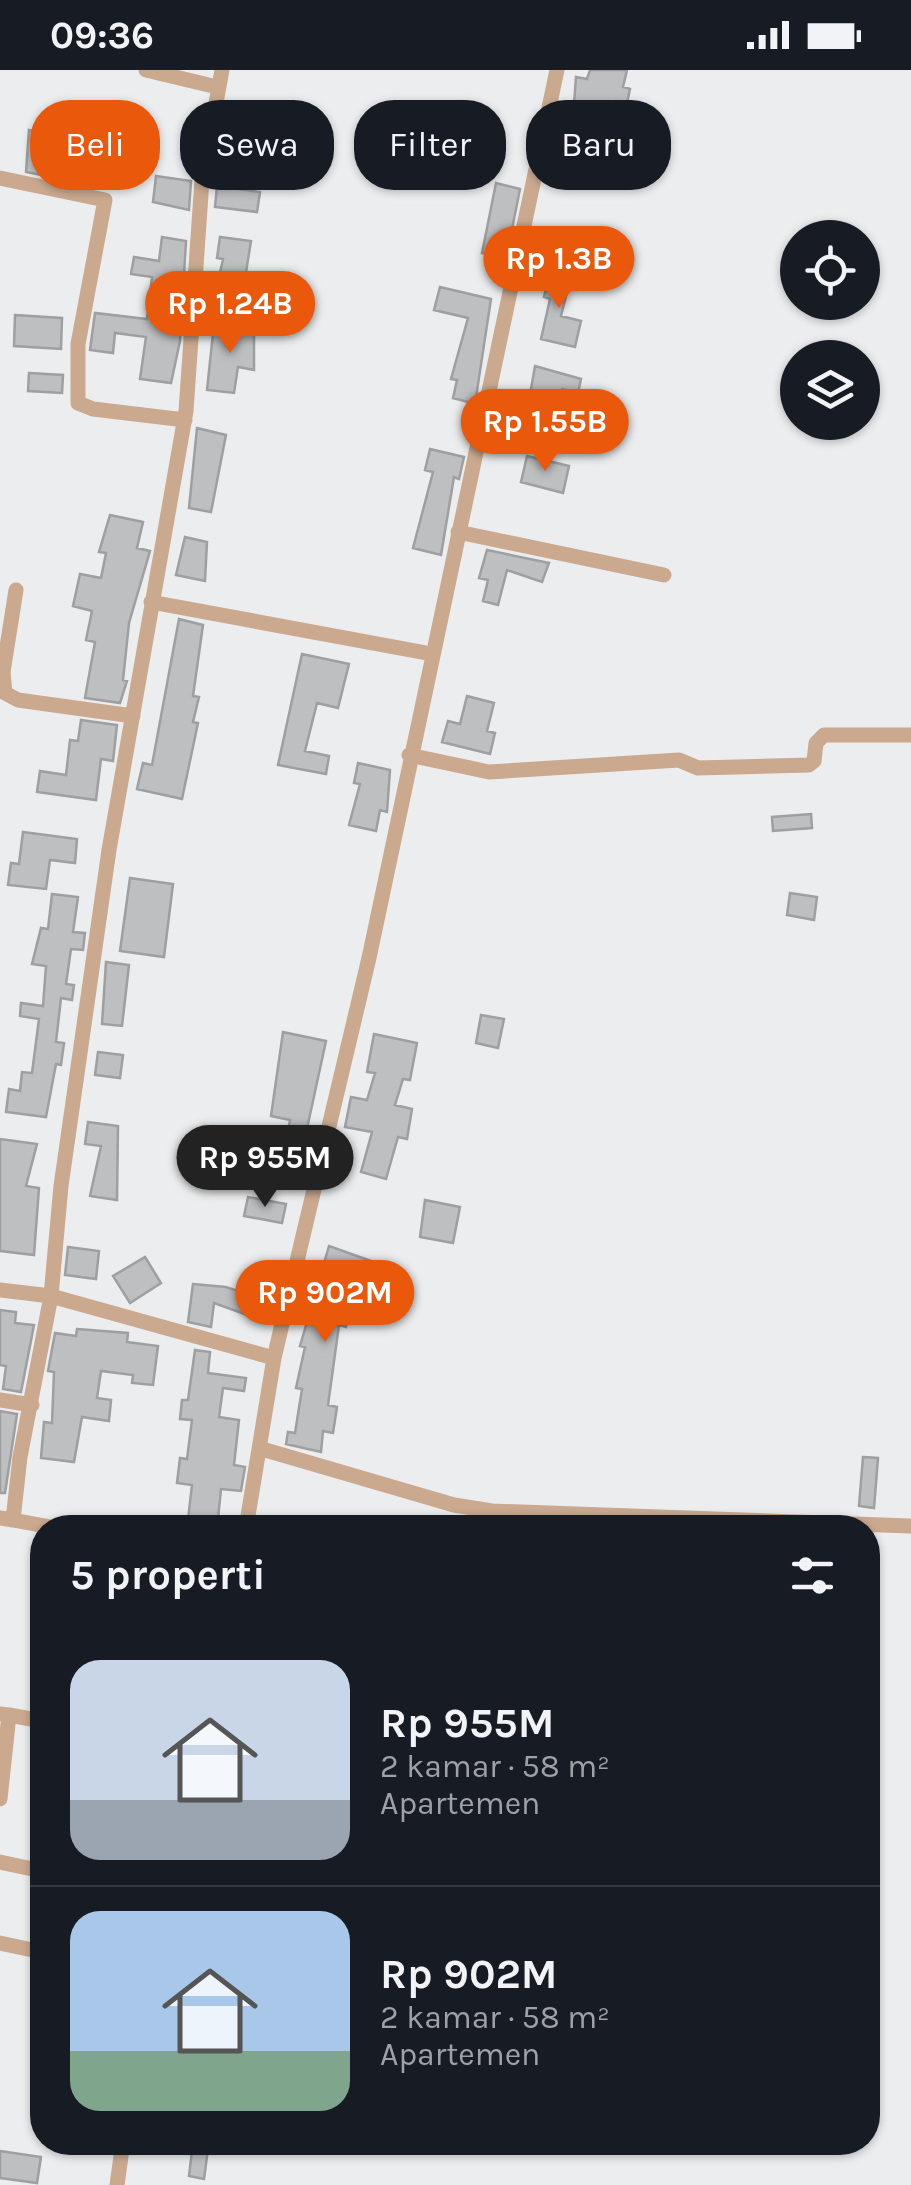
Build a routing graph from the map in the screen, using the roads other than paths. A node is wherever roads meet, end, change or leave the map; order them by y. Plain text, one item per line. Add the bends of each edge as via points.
1 (146, 70) edge
2 (222, 70) edge
3 (558, 70) edge
4 (217, 87) junction
5 (0, 178) edge
6 (185, 420) junction
7 (458, 532) junction
8 (664, 575) dead end
9 (16, 590) dead end
10 (151, 602) junction
11 (432, 654) junction
12 (133, 716) junction
13 (911, 735) edge
14 (409, 755) junction
15 (0, 1290) edge
16 (51, 1296) junction
17 (274, 1358) junction
18 (0, 1400) edge
19 (32, 1405) junction
20 (262, 1449) junction
21 (249, 1515) edge
22 (582, 1515) edge
23 (7, 1519) edge
24 (880, 1525) edge
25 (911, 1526) edge
26 (5, 1714) edge
27 (30, 1719) edge
28 (0, 1800) edge
29 (0, 1862) edge
30 (30, 1868) edge
31 (0, 1943) edge
32 (30, 1949) edge
33 (121, 2155) edge
34 (117, 2185) edge

1 - 4 street
2 - 4 street
3 - 7 street
4 - 6 street via 202,180
5 - 6 street via 105,200 78,344 78,403
6 - 10 street
7 - 8 street
7 - 11 street
9 - 12 street via 2,672 5,693
10 - 11 street
10 - 12 street
11 - 14 street
12 - 16 street via 89,988
13 - 14 street via 824,735 808,764 698,768 679,760 489,772
14 - 17 street via 369,958
15 - 16 street
16 - 17 street
16 - 19 street
17 - 20 street
18 - 19 street
19 - 23 street
20 - 21 street
20 - 22 street via 454,1505
24 - 25 street
26 - 27 street
26 - 28 street
29 - 30 street
31 - 32 street
33 - 34 street

